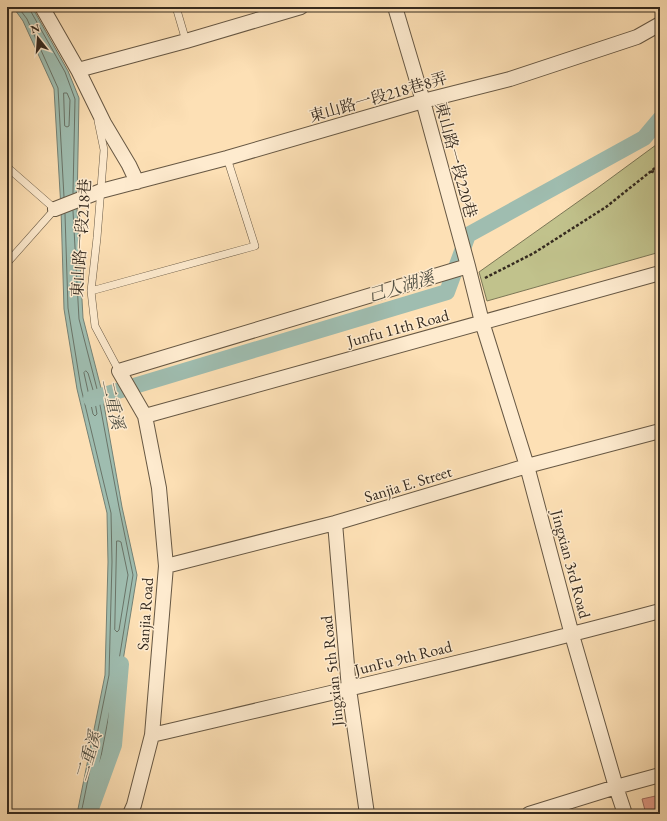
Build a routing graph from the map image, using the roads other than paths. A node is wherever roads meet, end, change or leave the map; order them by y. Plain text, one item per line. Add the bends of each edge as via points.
1 (42, 7) edge
2 (176, 7) edge
3 (301, 7) edge
4 (395, 7) edge
5 (660, 24) edge
6 (186, 41) junction
7 (78, 70) junction
8 (423, 101) junction
9 (94, 102) junction
10 (227, 158) junction
11 (7, 167) edge
12 (137, 182) junction
13 (101, 191) junction
14 (55, 209) junction
15 (7, 264) edge
16 (468, 266) junction
17 (660, 273) edge
18 (91, 291) junction
19 (482, 322) junction
20 (119, 371) junction
21 (145, 416) junction
22 (660, 431) edge
23 (527, 466) junction
24 (335, 523) junction
25 (166, 566) junction
26 (660, 611) edge
27 (572, 634) junction
28 (349, 689) junction
29 (152, 735) junction
30 (660, 775) edge
31 (616, 787) junction
32 (130, 814) edge
33 (367, 814) edge
34 (529, 814) edge
35 (625, 814) edge

1 - 7 street, 東山路一段218巷
2 - 6 lane
3 - 6 street
4 - 8 street, 東山路一段220巷
5 - 8 street, 東山路一段218巷8弄 via 637,37 510,79
6 - 7 street
7 - 9 street, 東山路一段218巷
8 - 10 street, 東山路一段218巷8弄
8 - 16 street, 東山路一段220巷
9 - 12 street, 東山路一段218巷
9 - 13 lane, 東山路一段218巷 via 104,150
10 - 12 street, 東山路一段218巷8弄
10 - 18 lane via 256,246
11 - 14 lane
12 - 13 street, 東山路一段218巷8弄
13 - 14 street, 東山路一段218巷8弄
13 - 18 lane, 東山路一段218巷
14 - 15 lane
16 - 19 street, 東山路一段220巷
16 - 20 street
17 - 19 street, Junfu 11th Road
18 - 20 lane, 東山路一段218巷 via 95,326
19 - 21 street, Junfu 11th Road
19 - 23 street, Jingxian 3rd Road
20 - 21 street, Sanjia Road
21 - 25 street, Sanjia Road via 159,488
22 - 23 street, Sanjia E. Street
23 - 24 street, Sanjia E. Street
23 - 27 street, Jingxian 3rd Road
24 - 25 street, Sanjia E. Street
24 - 28 street, Jingxian 5th Road
25 - 29 street, Sanjia Road
26 - 27 street, JunFu 9th Road
27 - 28 street, JunFu 9th Road
27 - 31 street, Jingxian 3rd Road
28 - 29 street, JunFu 9th Road
28 - 33 street, Jingxian 5th Road
29 - 32 street, Sanjia Road
30 - 31 street
31 - 34 street
31 - 35 street, Jingxian 3rd Road

